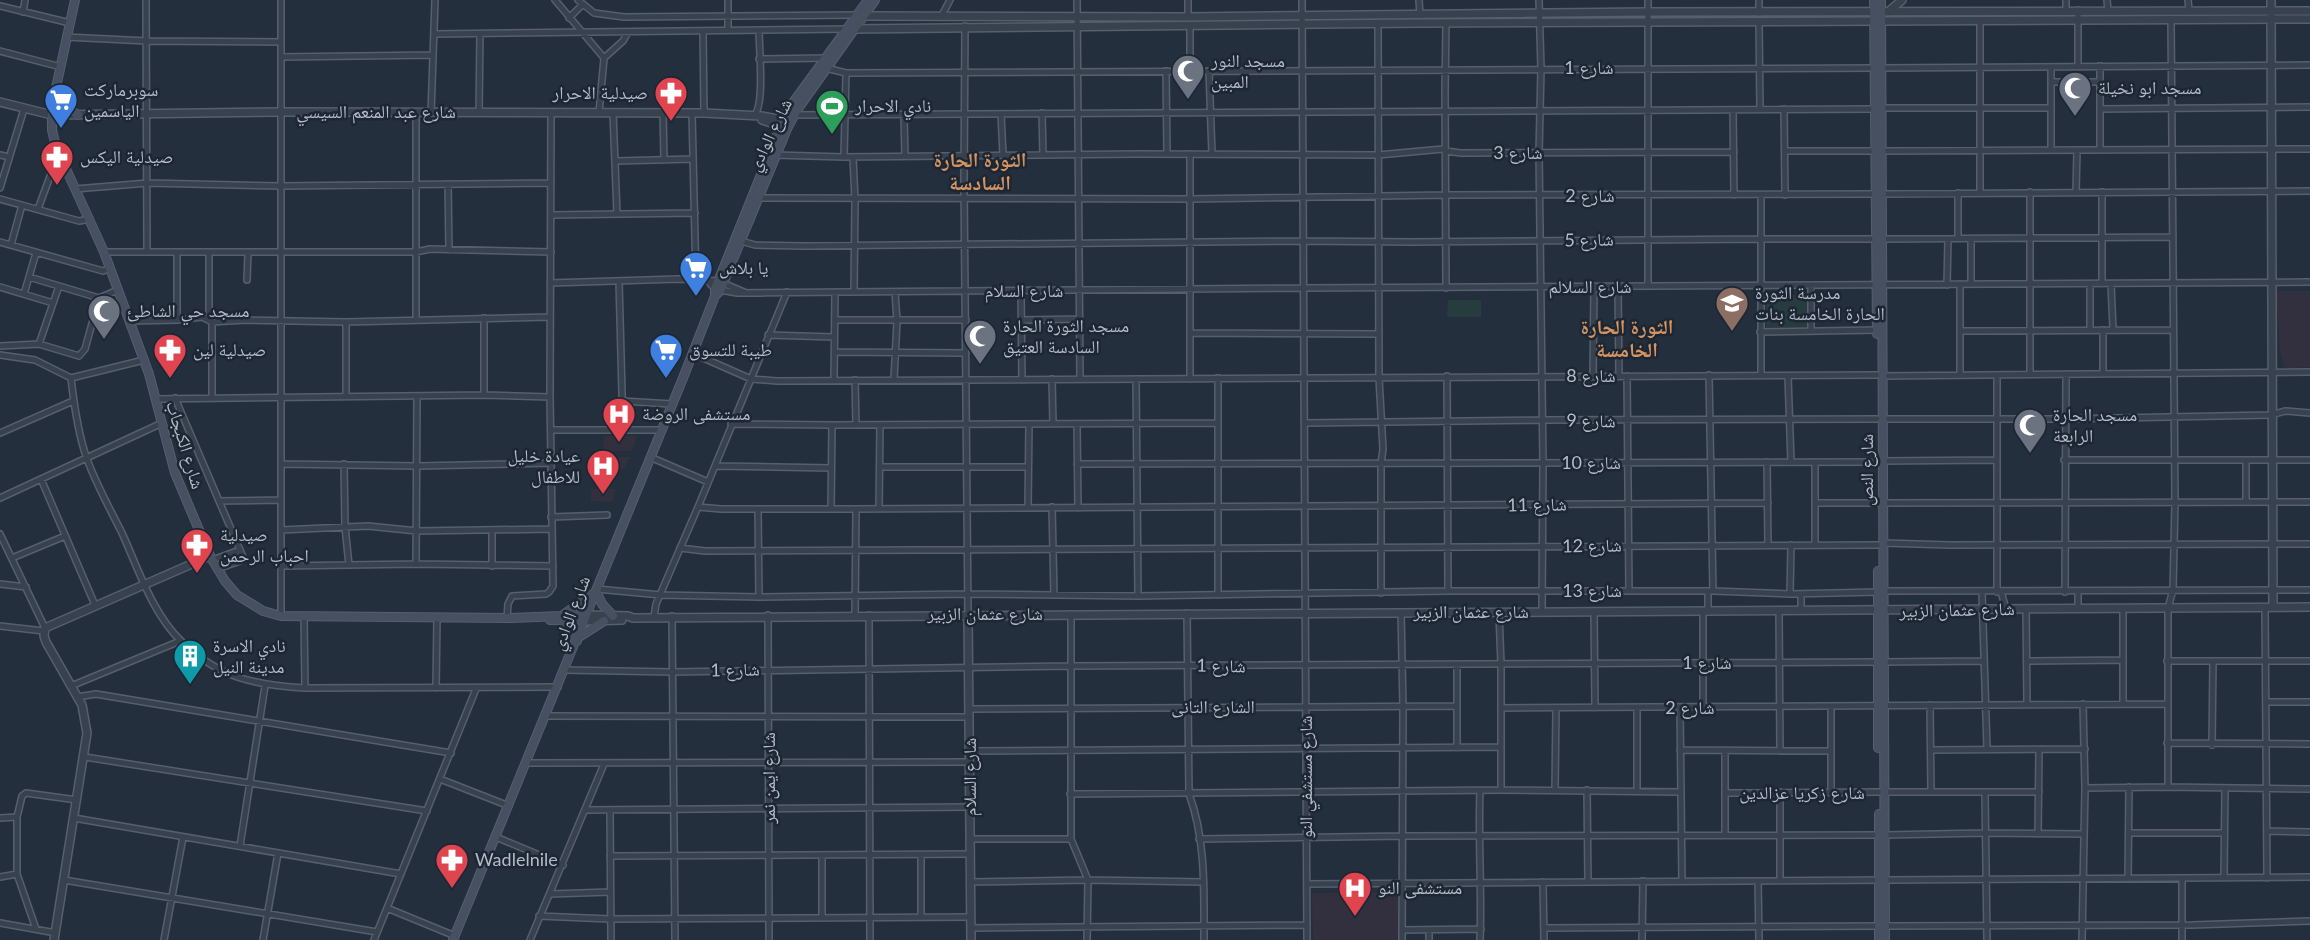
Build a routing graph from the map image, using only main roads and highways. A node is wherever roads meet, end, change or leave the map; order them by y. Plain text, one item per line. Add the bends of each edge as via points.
1 (75, 0) edge
2 (868, 0) edge
3 (875, 0) edge
4 (1874, 0) edge
5 (1881, 0) edge
6 (860, 16) junction
7 (1880, 16) junction
8 (851, 29) junction
9 (57, 86) junction
10 (78, 115) road end
11 (1879, 285) junction
12 (718, 288) junction
13 (1880, 375) junction
14 (596, 591) junction
15 (613, 616) road end
16 (562, 618) junction
17 (585, 618) junction
18 (604, 621) road end
19 (577, 640) junction
20 (1882, 926) junction
21 (454, 938) edge
22 (1879, 940) edge
23 (1885, 940) edge

1 - 9 main road, شارع الكبجاب
2 - 6 main road, شارع الوادي
3 - 6 main road, شارع الوادي
4 - 7 main road, شارع النص
5 - 7 main road, شارع النص
6 - 8 main road, شارع الوادي
7 - 11 main road, شارع النص
8 - 12 main road, شارع الوادي via 794,115
8 - 12 main road, شارع الوادي via 789,108
9 - 10 main road via 62,105
9 - 16 main road, شارع الكبجاب via 51,115 54,138 130,321 175,472 211,558 225,581 245,601 281,616
11 - 13 main road, شارع النص
11 - 13 main road, شارع النص
12 - 14 main road, شارع الوادي
13 - 20 main road, شارع النص
14 - 15 main road
14 - 16 main road
14 - 17 main road, شارع الوادي
16 - 17 main road, شارع الكبجاب
16 - 19 main road
17 - 19 main road, شارع الوادي
18 - 19 main road
19 - 21 main road, شارع الوادي
20 - 22 main road, شارع النص
20 - 23 main road, شارع النص

